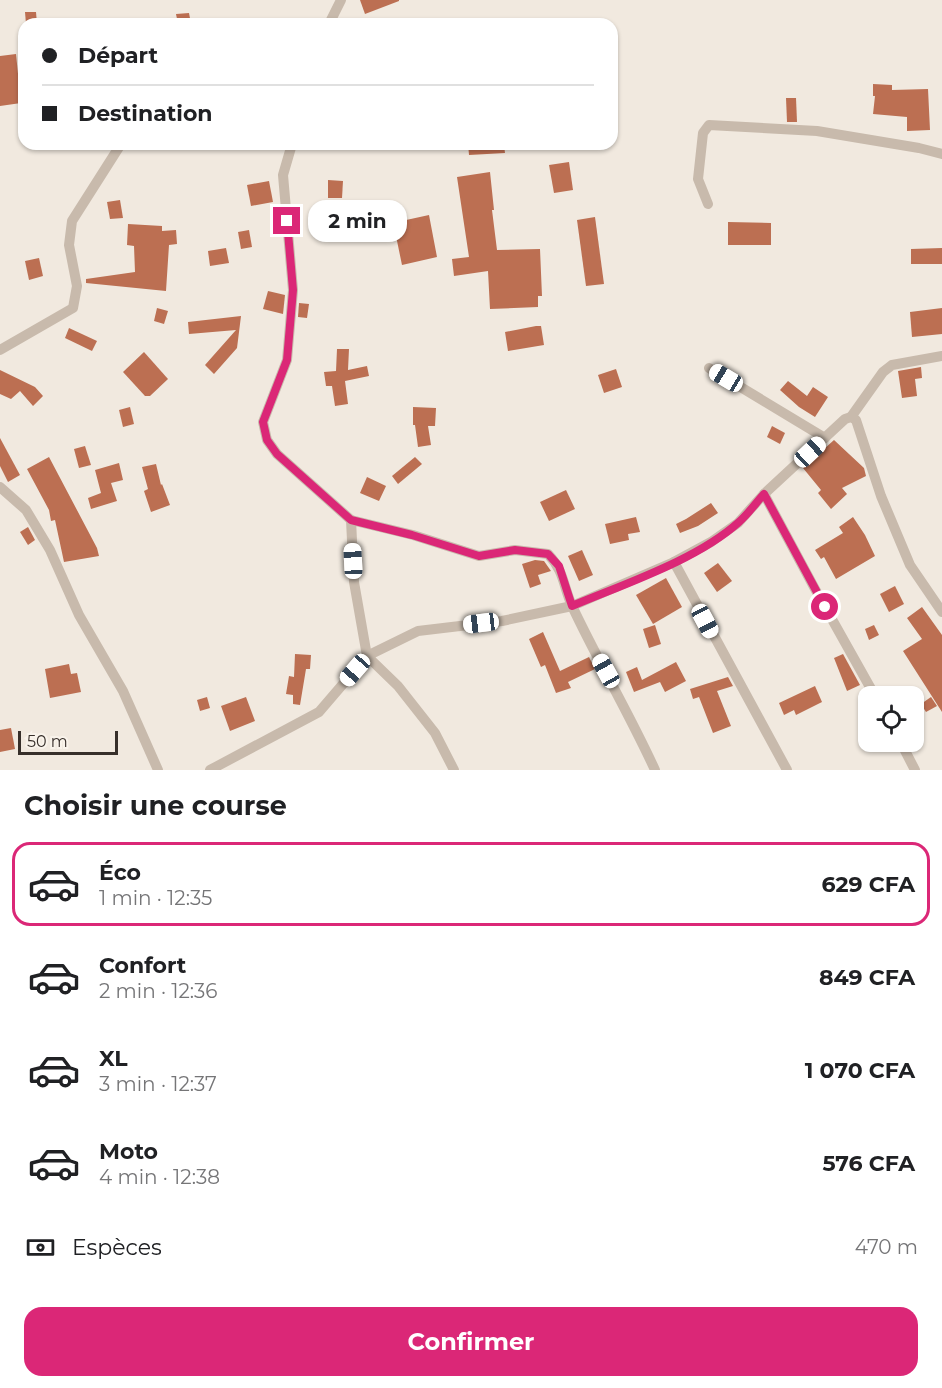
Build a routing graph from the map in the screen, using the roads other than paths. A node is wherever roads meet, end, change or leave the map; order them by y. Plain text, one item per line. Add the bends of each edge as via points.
1 (341, 0) edge
2 (332, 18) edge
3 (117, 150) edge
4 (290, 150) edge
5 (942, 154) edge
6 (708, 204) dead end
7 (0, 350) edge
8 (942, 356) edge
9 (709, 368) dead end
10 (851, 417) junction
11 (825, 438) junction
12 (0, 487) edge
13 (764, 494) junction
14 (351, 520) junction
15 (674, 562) junction
16 (572, 606) junction
17 (942, 612) edge
18 (367, 656) junction
19 (869, 686) edge
20 (906, 752) edge
21 (217, 768) edge
22 (158, 770) edge
23 (453, 770) edge
24 (656, 770) edge
25 (787, 770) edge
26 (915, 770) edge

1 - 2 street
3 - 7 street via 72,220 69,246 77,286 73,308
4 - 14 street via 283,175 293,290 287,360 263,422 267,440 277,454
5 - 6 street via 817,131 709,125 703,133 698,179
8 - 10 street via 892,366 883,372
9 - 11 street
10 - 11 street
10 - 17 street via 856,420 880,495 910,566
11 - 13 street
12 - 22 street via 26,510 50,550 79,615 123,691
13 - 15 street via 738,523
13 - 19 street
14 - 16 street via 479,556 515,550 548,554 559,566
14 - 18 street via 354,582
15 - 16 street
15 - 25 street
16 - 18 street via 502,621 418,631
16 - 24 street
18 - 21 street via 319,712
18 - 23 street via 398,686 435,734
20 - 26 street

